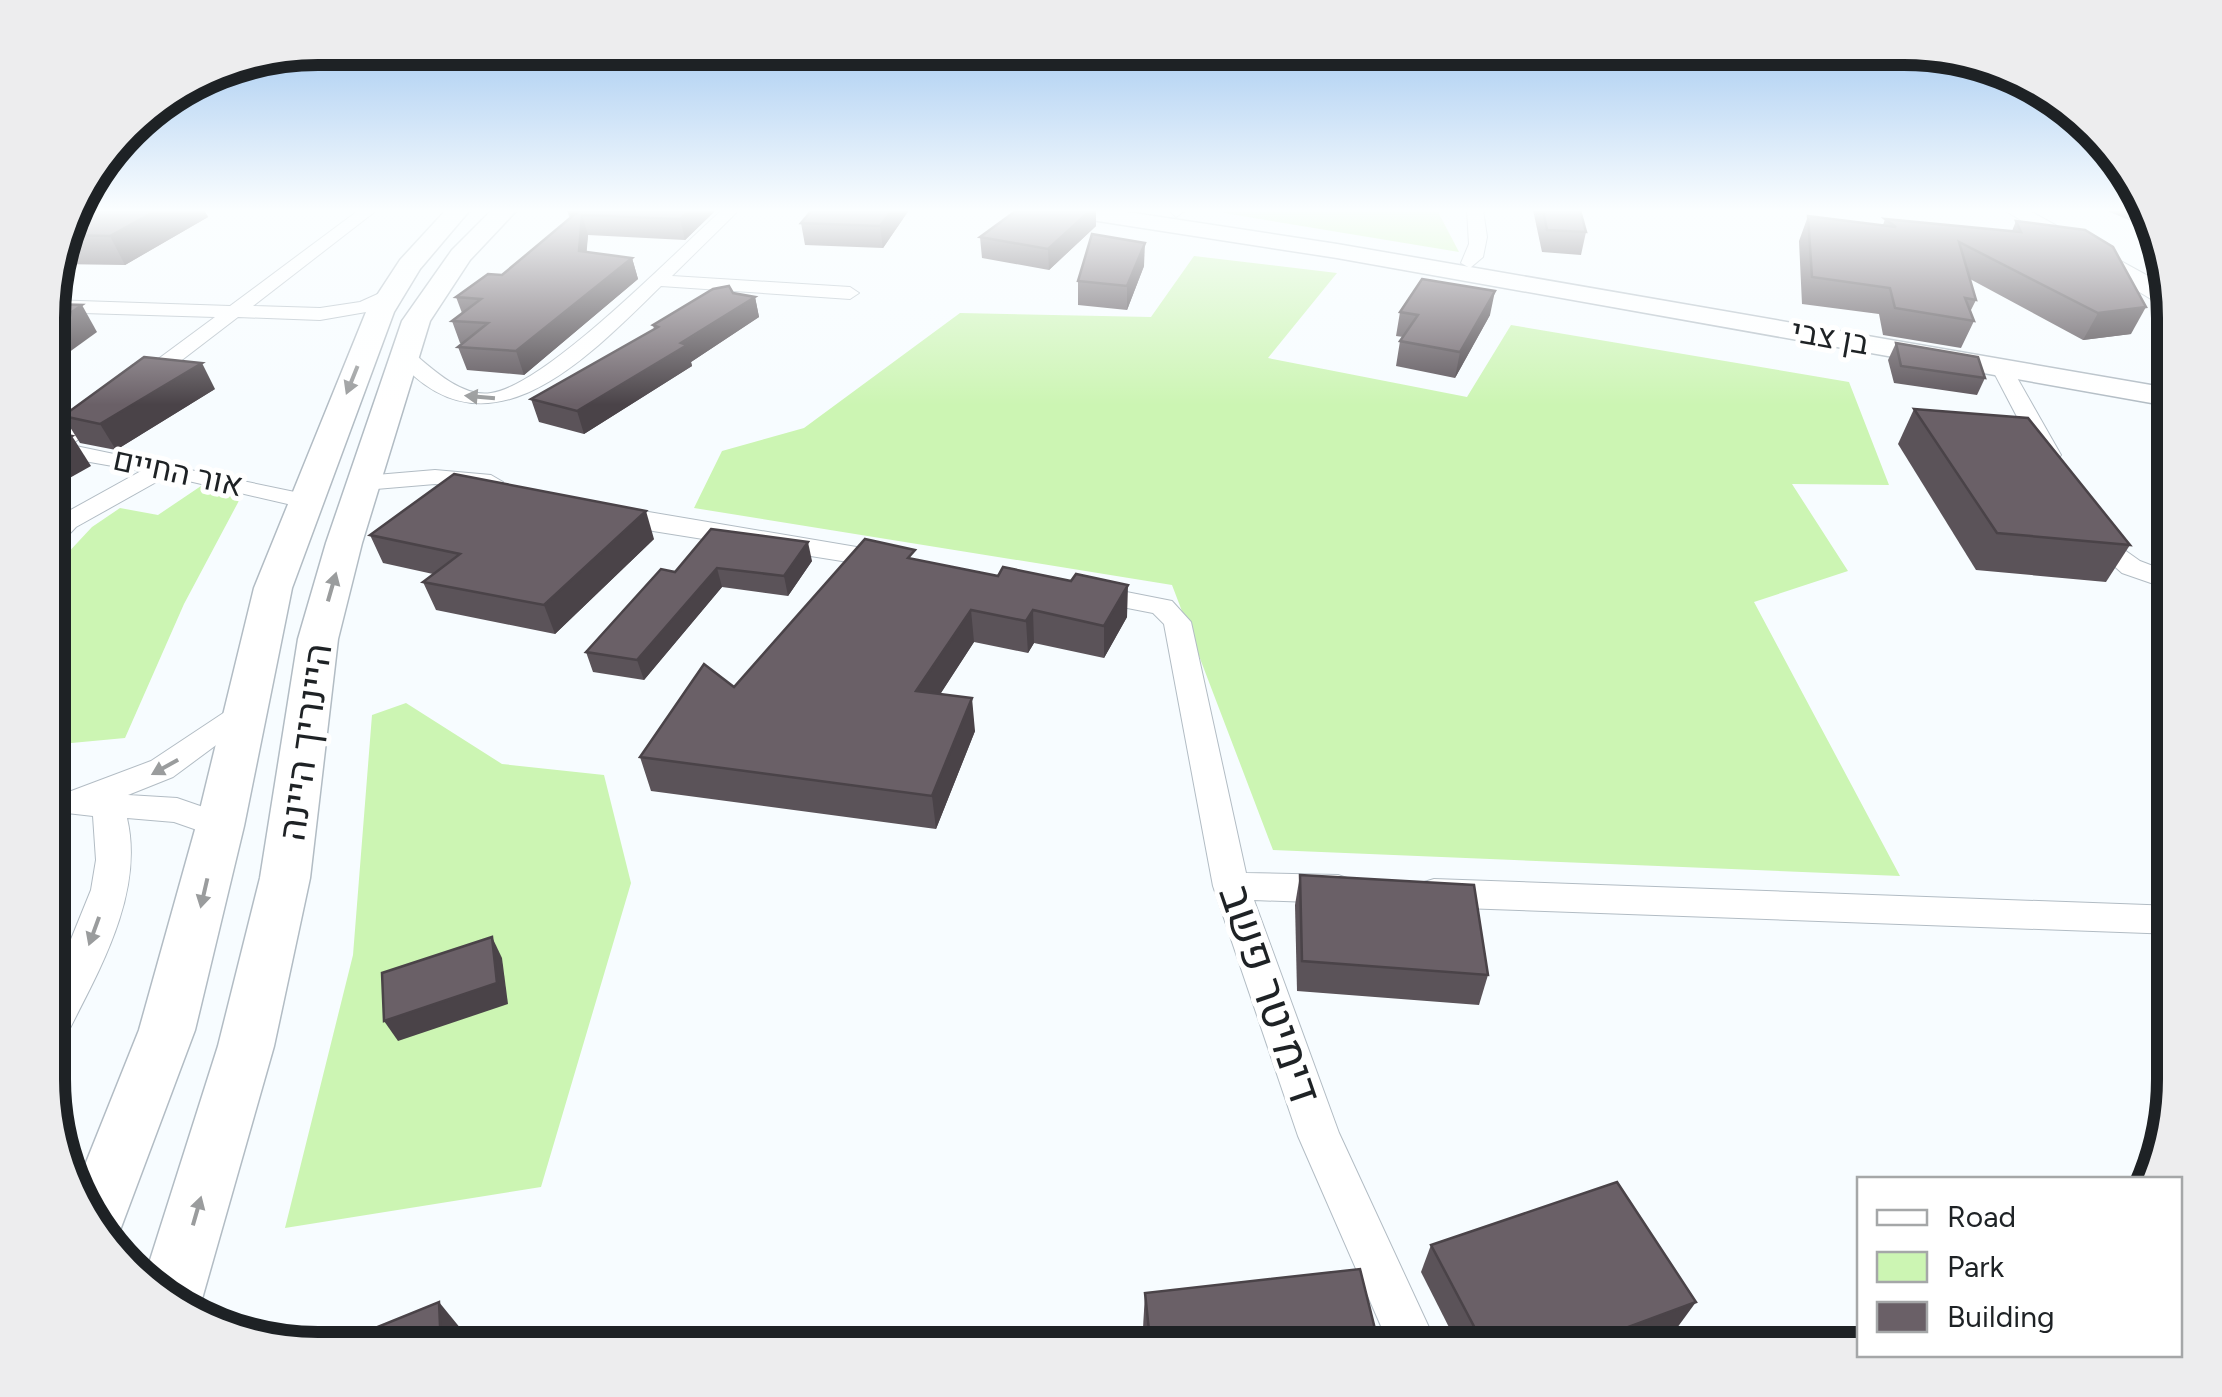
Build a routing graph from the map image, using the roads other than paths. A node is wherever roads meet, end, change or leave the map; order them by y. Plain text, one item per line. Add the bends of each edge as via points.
1 (279, 275) edge
2 (404, 275) edge
3 (448, 275) edge
4 (657, 275) edge
5 (1458, 275) edge
6 (1546, 275) edge
7 (2130, 275) edge
8 (652, 280) junction
9 (2155, 290) edge
10 (850, 293) dead end
11 (391, 294) junction
12 (66, 307) edge
13 (232, 313) junction
14 (404, 354) junction
15 (2001, 367) junction
16 (2156, 379) edge
17 (2156, 395) edge
18 (65, 438) edge
19 (65, 450) edge
20 (164, 468) junction
21 (2057, 470) edge
22 (364, 483) junction
23 (512, 486) edge
24 (305, 501) junction
25 (583, 505) edge
26 (2076, 505) edge
27 (65, 524) edge
28 (924, 566) edge
29 (2156, 577) edge
30 (1059, 588) edge
31 (244, 710) junction
32 (106, 803) junction
33 (65, 804) edge
34 (65, 806) edge
35 (220, 826) junction
36 (1231, 886) junction
37 (1369, 890) edge
38 (1408, 892) edge
39 (2156, 919) edge
40 (65, 999) edge
41 (100, 1206) edge
42 (174, 1287) edge
43 (1407, 1331) edge

1 - 13 street
2 - 11 main road, היינריך היינה
3 - 14 main road, היינריך היינה via 416,321
4 - 8 street
5 - 15 main road, בן צבי
6 - 16 main road, בן צבי
7 - 9 street
8 - 10 street
8 -> 14 street via 521,392 470,398
11 - 13 street via 350,311
11 -> 24 main road, היינריך היינה
12 - 13 street
13 - 18 street
14 - 22 main road, היינריך היינה
15 - 17 main road, בן צבי
15 - 21 street
19 - 20 street, אור החיים
20 - 24 street, אור החיים
20 - 27 street
22 - 23 street via 464,477
42 -> 22 main road, היינריך היינה via 250,1027 285,878 318,639
24 - 31 main road, היינריך היינה via 272,588
25 - 28 street via 654,524
26 - 29 street via 2094,540
30 - 36 street, דימיטר פשב via 1162,607 1177,622
31 -> 33 street via 162,770
31 - 35 main road, היינריך היינה
32 - 34 street
32 - 35 street via 177,810
32 -> 40 street via 114,830 110,887
35 -> 41 main road, היינריך היינה via 167,1030
36 - 37 street
36 - 43 street, דימיטר פשב via 1319,1136
38 - 39 street

